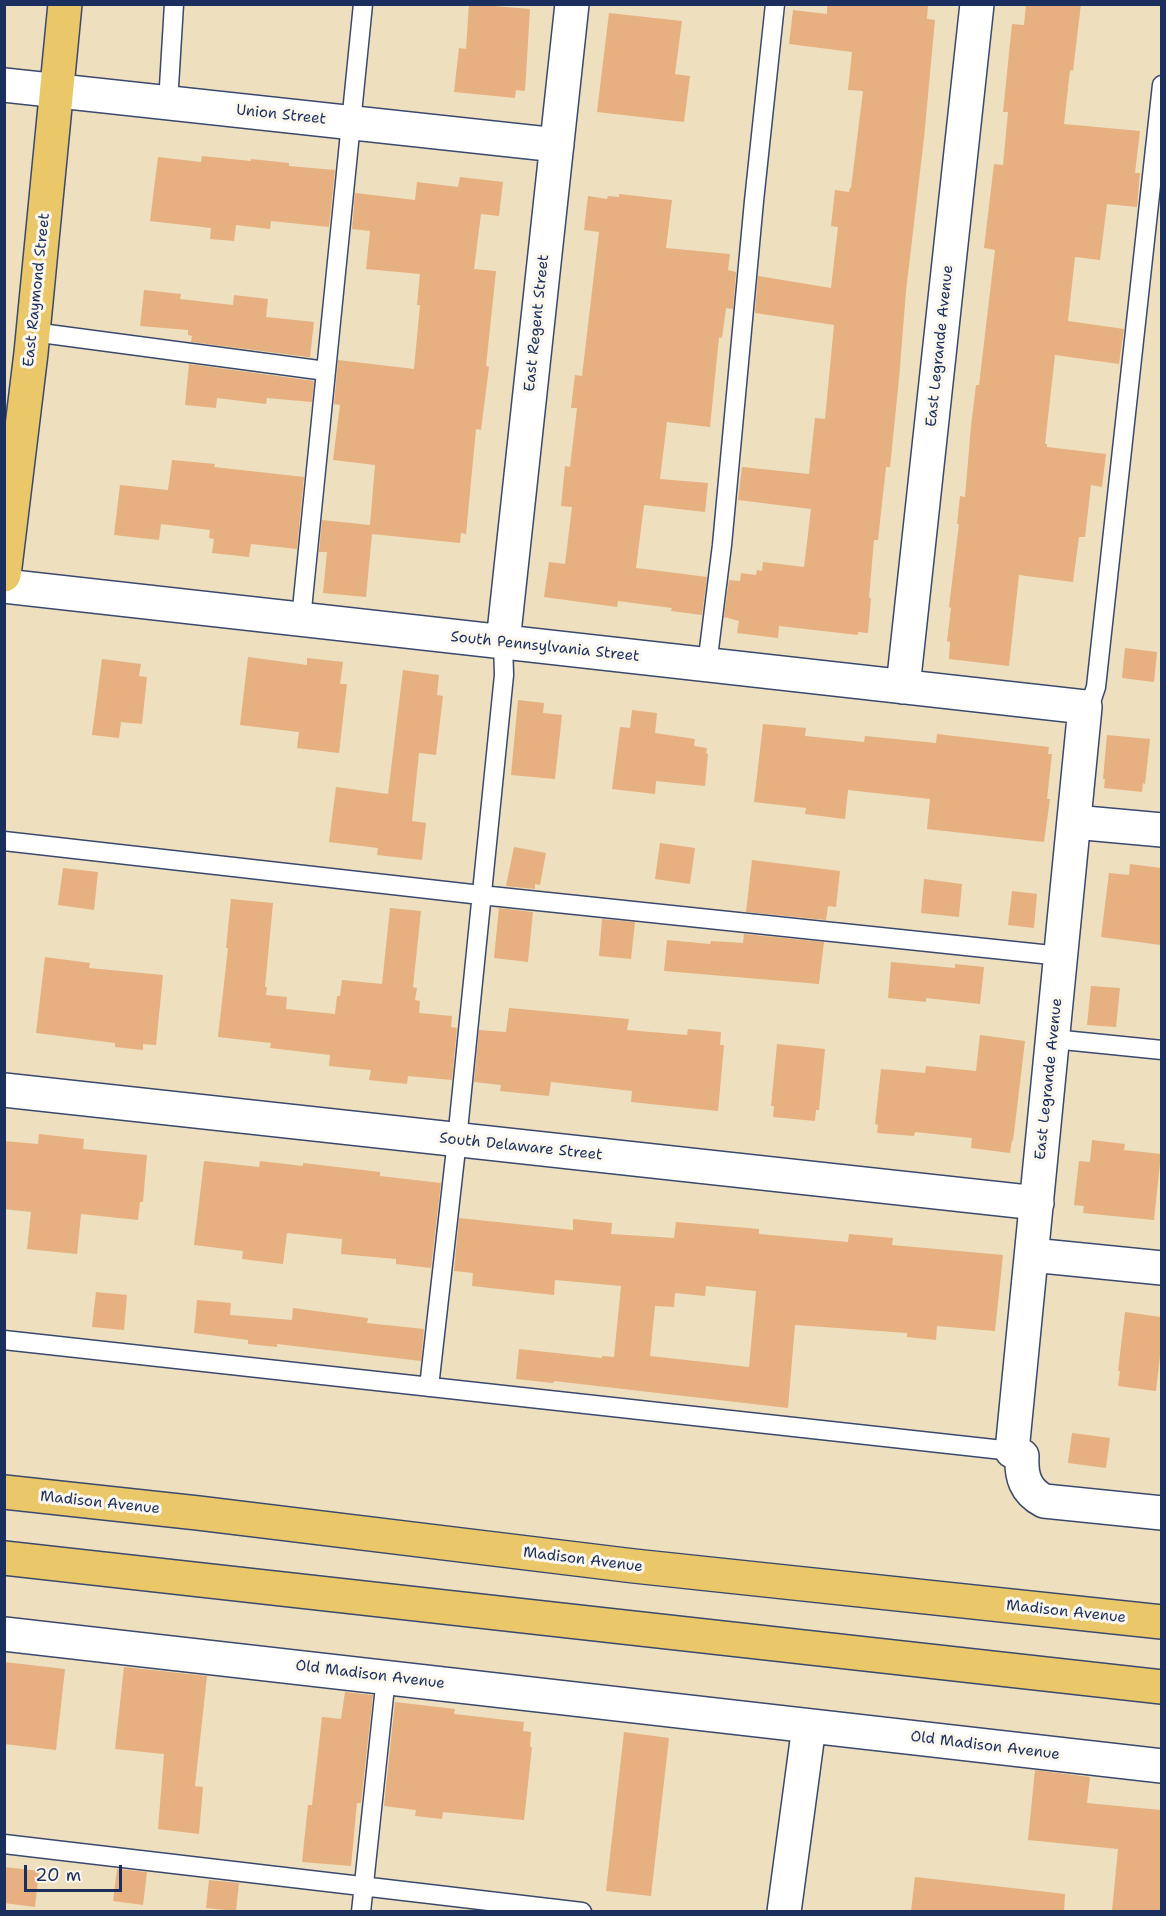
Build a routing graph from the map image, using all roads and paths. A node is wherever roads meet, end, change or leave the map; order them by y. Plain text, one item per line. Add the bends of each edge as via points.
1 (66, 4) edge
2 (174, 4) edge
3 (363, 4) edge
4 (572, 4) edge
5 (775, 4) edge
6 (977, 4) edge
7 (4, 85) edge
8 (1161, 85) edge
9 (57, 91) junction
10 (168, 102) junction
11 (351, 122) junction
12 (557, 145) junction
13 (33, 332) junction
14 (326, 371) junction
15 (4, 575) edge
16 (4, 586) edge
17 (301, 619) junction
18 (503, 642) junction
19 (707, 665) junction
20 (903, 687) junction
21 (1085, 707) junction
22 (1074, 822) junction
23 (1161, 830) edge
24 (4, 841) edge
25 (481, 895) junction
26 (1061, 956) junction
27 (1053, 1039) junction
28 (1161, 1050) edge
29 (4, 1090) edge
30 (457, 1140) junction
31 (1037, 1203) junction
32 (1032, 1255) junction
33 (1161, 1268) edge
34 (4, 1340) edge
35 (429, 1387) junction
36 (1017, 1453) junction
37 (4, 1492) edge
38 (1161, 1513) edge
39 (4, 1558) edge
40 (1161, 1623) edge
41 (4, 1634) edge
42 (386, 1677) junction
43 (1161, 1687) edge
44 (809, 1726) junction
45 (1161, 1766) edge
46 (4, 1844) edge
47 (364, 1886) junction
48 (361, 1911) edge
49 (582, 1911) edge
50 (784, 1911) edge

1 - 9 main road, East Raymond Street
2 - 10 lane
3 - 11 lane
4 - 12 street, East Regent Street
5 - 19 lane
6 - 20 street, East Legrande Avenue
7 - 9 street, Union Street
8 - 21 lane via 1096,687
9 - 10 street, Union Street
9 - 13 main road, East Raymond Street
10 - 11 street, Union Street
11 - 12 street, Union Street
11 - 14 lane
12 - 18 street, East Regent Street
13 - 14 lane
13 - 15 main road, East Raymond Street
14 - 17 lane
16 - 17 street, South Pennsylvania Street
17 - 18 street, South Pennsylvania Street
18 - 19 street, South Pennsylvania Street
18 - 25 lane via 504,675
19 - 20 street, South Pennsylvania Street
20 - 21 street, South Pennsylvania Street
21 - 22 street, East Legrande Avenue
22 - 23 street
22 - 26 street, East Legrande Avenue
24 - 25 lane
25 - 26 lane
25 - 30 lane
26 - 27 street, East Legrande Avenue
27 - 28 lane
27 - 31 street, East Legrande Avenue
29 - 30 street, South Delaware Street
30 - 31 street, South Delaware Street
30 - 35 lane
31 - 32 street, East Legrande Avenue
32 - 33 street
32 - 36 street, East Legrande Avenue
34 - 35 lane
35 - 36 lane
36 - 38 street, East Legrande Avenue via 1028,1489 1048,1502
37 - 40 main road, Madison Avenue
39 - 43 main road
41 - 42 street, Old Madison Avenue
42 - 44 street, Old Madison Avenue
42 - 47 lane
44 - 45 street, Old Madison Avenue
44 - 50 street
46 - 47 lane
47 - 48 lane
47 - 49 lane

